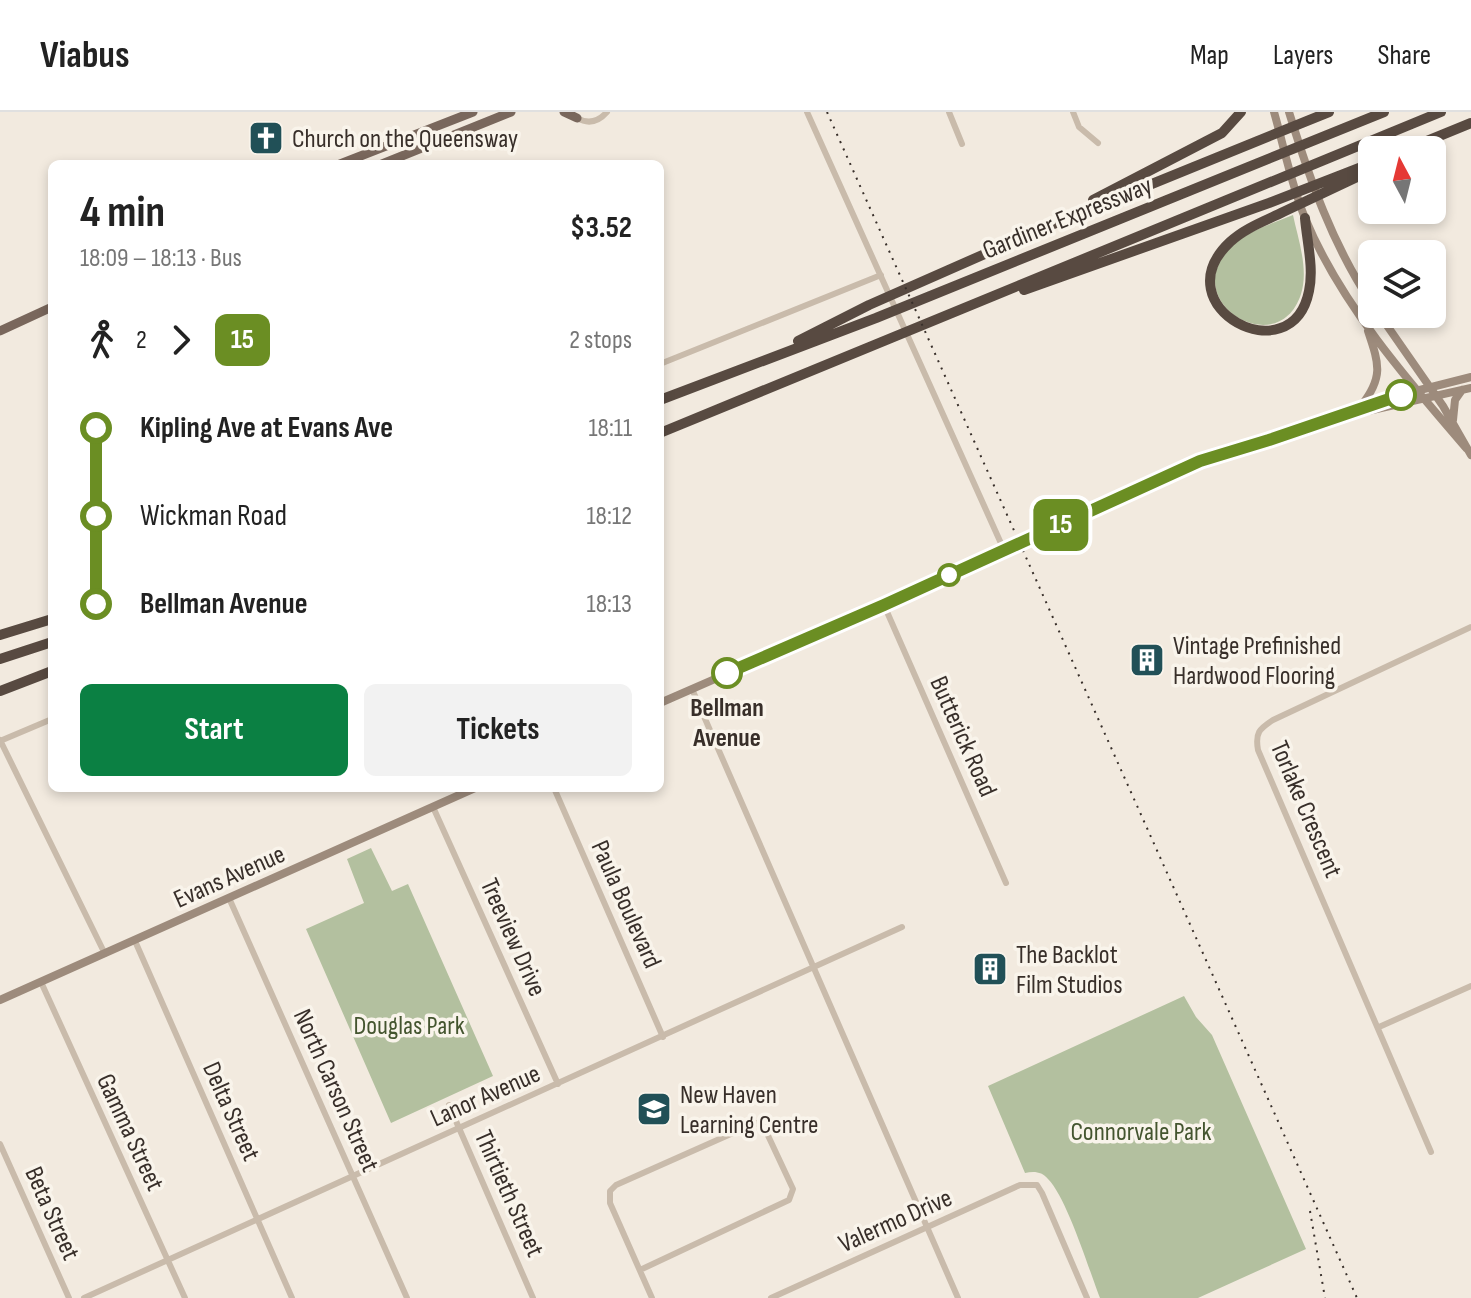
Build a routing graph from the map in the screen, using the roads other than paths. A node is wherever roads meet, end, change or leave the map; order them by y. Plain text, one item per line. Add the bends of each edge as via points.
1 (473, 112) edge
2 (511, 112) edge
3 (564, 112) edge
4 (607, 112) edge
5 (807, 112) edge
6 (949, 112) edge
7 (1073, 112) edge
8 (1241, 112) edge
9 (1289, 112) edge
10 (1323, 112) edge
11 (1329, 112) edge
12 (1384, 112) edge
13 (1441, 112) edge
14 (1275, 113) edge
15 (576, 115) edge
16 (1312, 119) junction
17 (1471, 123) edge
18 (1451, 132) junction
19 (1441, 136) edge
20 (1443, 136) edge
21 (1098, 143) dead end
22 (962, 144) dead end
23 (350, 160) edge
24 (392, 160) edge
25 (1358, 168) edge
26 (1358, 177) edge
27 (1305, 218) junction
28 (1046, 227) junction
29 (881, 275) junction
30 (1358, 281) edge
31 (48, 309) edge
32 (1358, 311) edge
33 (949, 314) junction
34 (1367, 328) edge
35 (1370, 328) edge
36 (1389, 328) edge
37 (0, 331) edge
38 (764, 359) junction
39 (664, 362) edge
40 (1471, 377) edge
41 (1430, 387) junction
42 (1467, 389) edge
43 (1417, 390) junction
44 (1438, 397) junction
45 (664, 398) edge
46 (1425, 400) junction
47 (1360, 407) junction
48 (1341, 416) junction
49 (1453, 421) junction
50 (664, 431) edge
51 (1469, 452) edge
52 (1004, 550) junction
53 (884, 605) junction
54 (48, 620) edge
55 (1471, 627) edge
56 (0, 635) edge
57 (48, 643) edge
58 (0, 659) edge
59 (48, 671) edge
60 (48, 672) edge
61 (0, 683) edge
62 (692, 689) junction
63 (0, 691) edge
64 (664, 701) edge
65 (48, 721) edge
66 (0, 740) edge
67 (466, 792) edge
68 (556, 792) edge
69 (433, 807) junction
70 (1006, 883) dead end
71 (229, 898) junction
72 (902, 927) dead end
73 (135, 941) junction
74 (105, 954) junction
75 (814, 966) junction
76 (41, 982) junction
77 (1471, 986) edge
78 (0, 1000) edge
79 (1379, 1027) junction
80 (663, 1037) junction
81 (558, 1084) junction
82 (449, 1105) dead end
83 (460, 1129) junction
84 (0, 1144) edge
85 (1431, 1152) dead end
86 (353, 1175) junction
87 (257, 1218) junction
88 (926, 1228) junction
89 (167, 1259) junction
90 (640, 1270) junction
91 (774, 1297) edge
92 (69, 1298) edge
93 (84, 1298) edge
94 (185, 1298) edge
95 (292, 1298) edge
96 (407, 1298) edge
97 (533, 1298) edge
98 (652, 1298) edge
99 (958, 1298) edge
100 (1087, 1298) edge

1 - 23 main road
2 - 24 main road
3 - 15 main road
4 - 15 street via 589,123
5 - 29 street
6 - 22 street
7 - 21 street via 1079,127
8 - 28 highway via 1222,133
9 - 30 main road via 1322,211
10 - 16 highway
11 - 16 highway, Gardiner Expressway
12 - 38 highway, Gardiner Expressway
13 - 33 highway, Gardiner Expressway
14 - 27 main road
16 - 28 highway, Gardiner Expressway
17 - 18 highway
18 - 19 highway
18 - 20 highway
25 - 33 highway, Gardiner Expressway
26 - 27 highway via 1253,227 1225,248 1214,267 1212,292 1233,323 1268,331 1290,322 1305,304 1310,271
27 - 32 main road
28 - 38 highway, Gardiner Expressway via 869,305
29 - 39 street
29 - 52 street
31 - 37 main road
33 - 50 highway, Gardiner Expressway
34 - 47 main road via 1378,376
35 - 43 main road
36 - 41 main road
38 - 45 highway, Gardiner Expressway
40 - 41 main road
41 - 43 main road
41 - 44 main road
42 - 44 main road
42 - 49 main road via 1455,400
43 - 46 main road
43 - 47 main road
44 - 46 main road
44 - 49 main road
46 - 48 main road
46 - 51 main road
47 - 48 main road
48 - 52 main road via 1200,461
49 - 51 main road
52 - 53 main road
53 - 62 main road
53 - 70 street, Butterick Road
54 - 56 highway
55 - 79 street, Torlake Crescent via 1273,720 1255,736
57 - 58 highway
59 - 61 highway
60 - 63 highway
62 - 64 main road
62 - 75 street
65 - 66 street
66 - 74 street
67 - 69 main road, Evans Avenue
68 - 80 street, Paula Boulevard
69 - 71 main road, Evans Avenue
69 - 81 street, Treeview Drive
71 - 73 main road, Evans Avenue
71 - 86 street, North Carson Street
72 - 75 street, Lanor Avenue
73 - 74 main road, Evans Avenue
73 - 87 street, Delta Street
74 - 76 main road, Evans Avenue
75 - 80 street, Lanor Avenue
75 - 88 street
76 - 78 main road, Evans Avenue
76 - 89 street, Gamma Street
77 - 79 street
79 - 85 street
80 - 81 street, Lanor Avenue
81 - 83 street, Lanor Avenue
82 - 83 street, Thirtieth Street
83 - 86 street, Lanor Avenue
83 - 97 street, Thirtieth Street
84 - 92 street, Beta Street
86 - 87 street, Lanor Avenue
86 - 96 street, North Carson Street
87 - 89 street, Lanor Avenue
87 - 95 street, Delta Street
88 - 91 street, Valermo Drive
88 - 99 street
88 - 100 street, Valermo Drive via 1020,1185 1037,1185
89 - 93 street, Lanor Avenue
89 - 94 street, Gamma Street
90 - 90 street via 789,1200 793,1189 764,1127 756,1123 616,1185 610,1203
90 - 98 street

